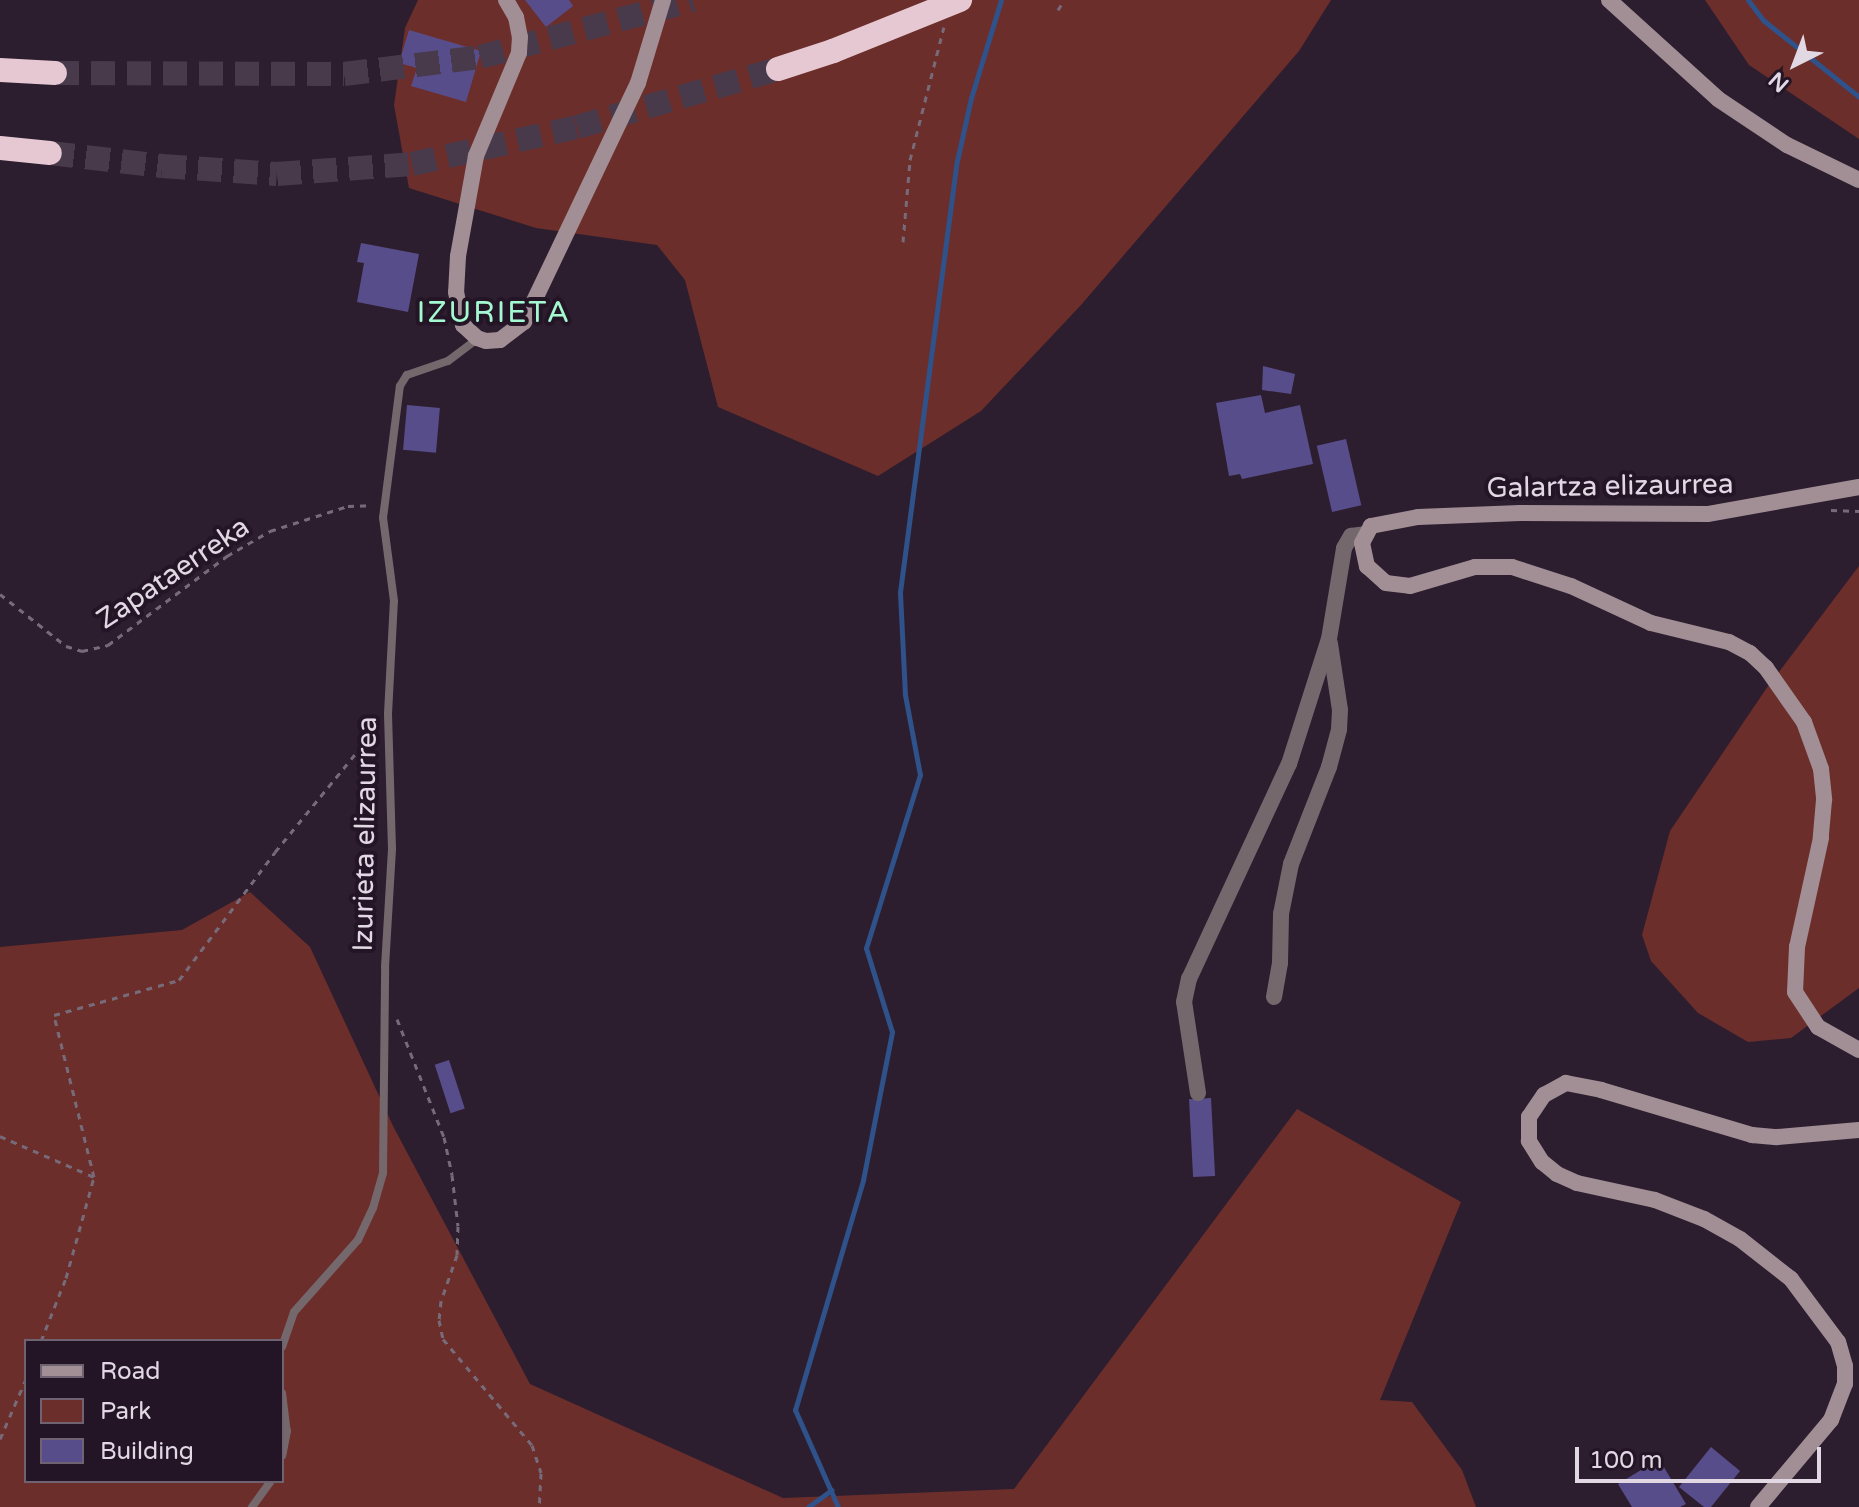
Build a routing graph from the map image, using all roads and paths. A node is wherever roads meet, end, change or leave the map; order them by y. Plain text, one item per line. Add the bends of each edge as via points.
1 (506, 0) edge
2 (663, 0) edge
3 (960, 0) edge
4 (1064, 0) edge
5 (1609, 0) edge
6 (1058, 10) dead end
7 (944, 26) dead end
8 (778, 69) tunnel mouth
9 (0, 70) edge
10 (55, 73) tunnel mouth
11 (0, 148) edge
12 (50, 153) tunnel mouth
13 (1859, 180) edge
14 (903, 242) dead end
15 (477, 338) junction
16 (1859, 487) edge
17 (384, 504) junction
18 (1365, 534) junction
19 (0, 594) edge
20 (1329, 639) junction
21 (388, 714) junction
22 (1274, 997) dead end
23 (384, 1010) junction
24 (1859, 1050) edge
25 (1198, 1093) dead end
26 (1859, 1130) edge
27 (0, 1136) edge
28 (94, 1177) junction
29 (42, 1339) edge
30 (284, 1341) edge
31 (24, 1384) edge
32 (284, 1408) edge
33 (0, 1439) edge
34 (284, 1446) edge
35 (270, 1483) edge
36 (252, 1507) edge
37 (539, 1507) edge
38 (1758, 1507) edge

1 - 15 street via 516,17 519,53 476,156 458,256 458,308 463,325
2 - 15 street via 638,83 524,322 500,340
3 - 8 highway, bridge
4 - 6 path
5 - 13 street via 1718,99 1787,145
7 - 14 path via 910,160
9 - 10 highway
11 - 12 highway
15 - 17 lane, Izurieta elizaurrea via 459,356 402,379
16 - 18 street, Galartza elizaurrea via 1707,514 1418,517 1378,523
17 - 19 path, Zapataerreka via 348,506 270,531 227,556 108,645 82,651 66,646
17 - 21 lane, Izurieta elizaurrea via 394,601
18 - 20 street, Galartza elizaurrea via 1351,536 1344,548
18 - 24 street via 1367,566 1386,583 1410,586 1490,565 1522,569 1651,623 1729,642 1766,668 1804,722 1821,769 1824,800 1797,947 1795,992 1818,1027
20 - 22 street, Galartza elizaurrea via 1339,729 1291,864
20 - 25 street, Galartza elizaurrea via 1289,764 1189,979 1184,1002
21 - 23 lane, Izurieta elizaurrea via 392,849
21 - 28 path via 179,980 54,1015
23 - 30 lane, Izurieta elizaurrea via 379,1191 348,1255 294,1312
23 - 37 path via 396,1017 408,1039 444,1137 452,1175 457,1255 441,1301 443,1339 532,1445 541,1473
26 - 38 street via 1752,1135 1566,1083 1544,1095 1529,1117 1529,1141 1557,1174 1655,1200 1740,1239 1791,1279 1838,1342 1845,1384 1831,1420
27 - 28 path
28 - 29 path via 66,1278
31 - 33 path
32 - 34 lane
35 - 36 lane

